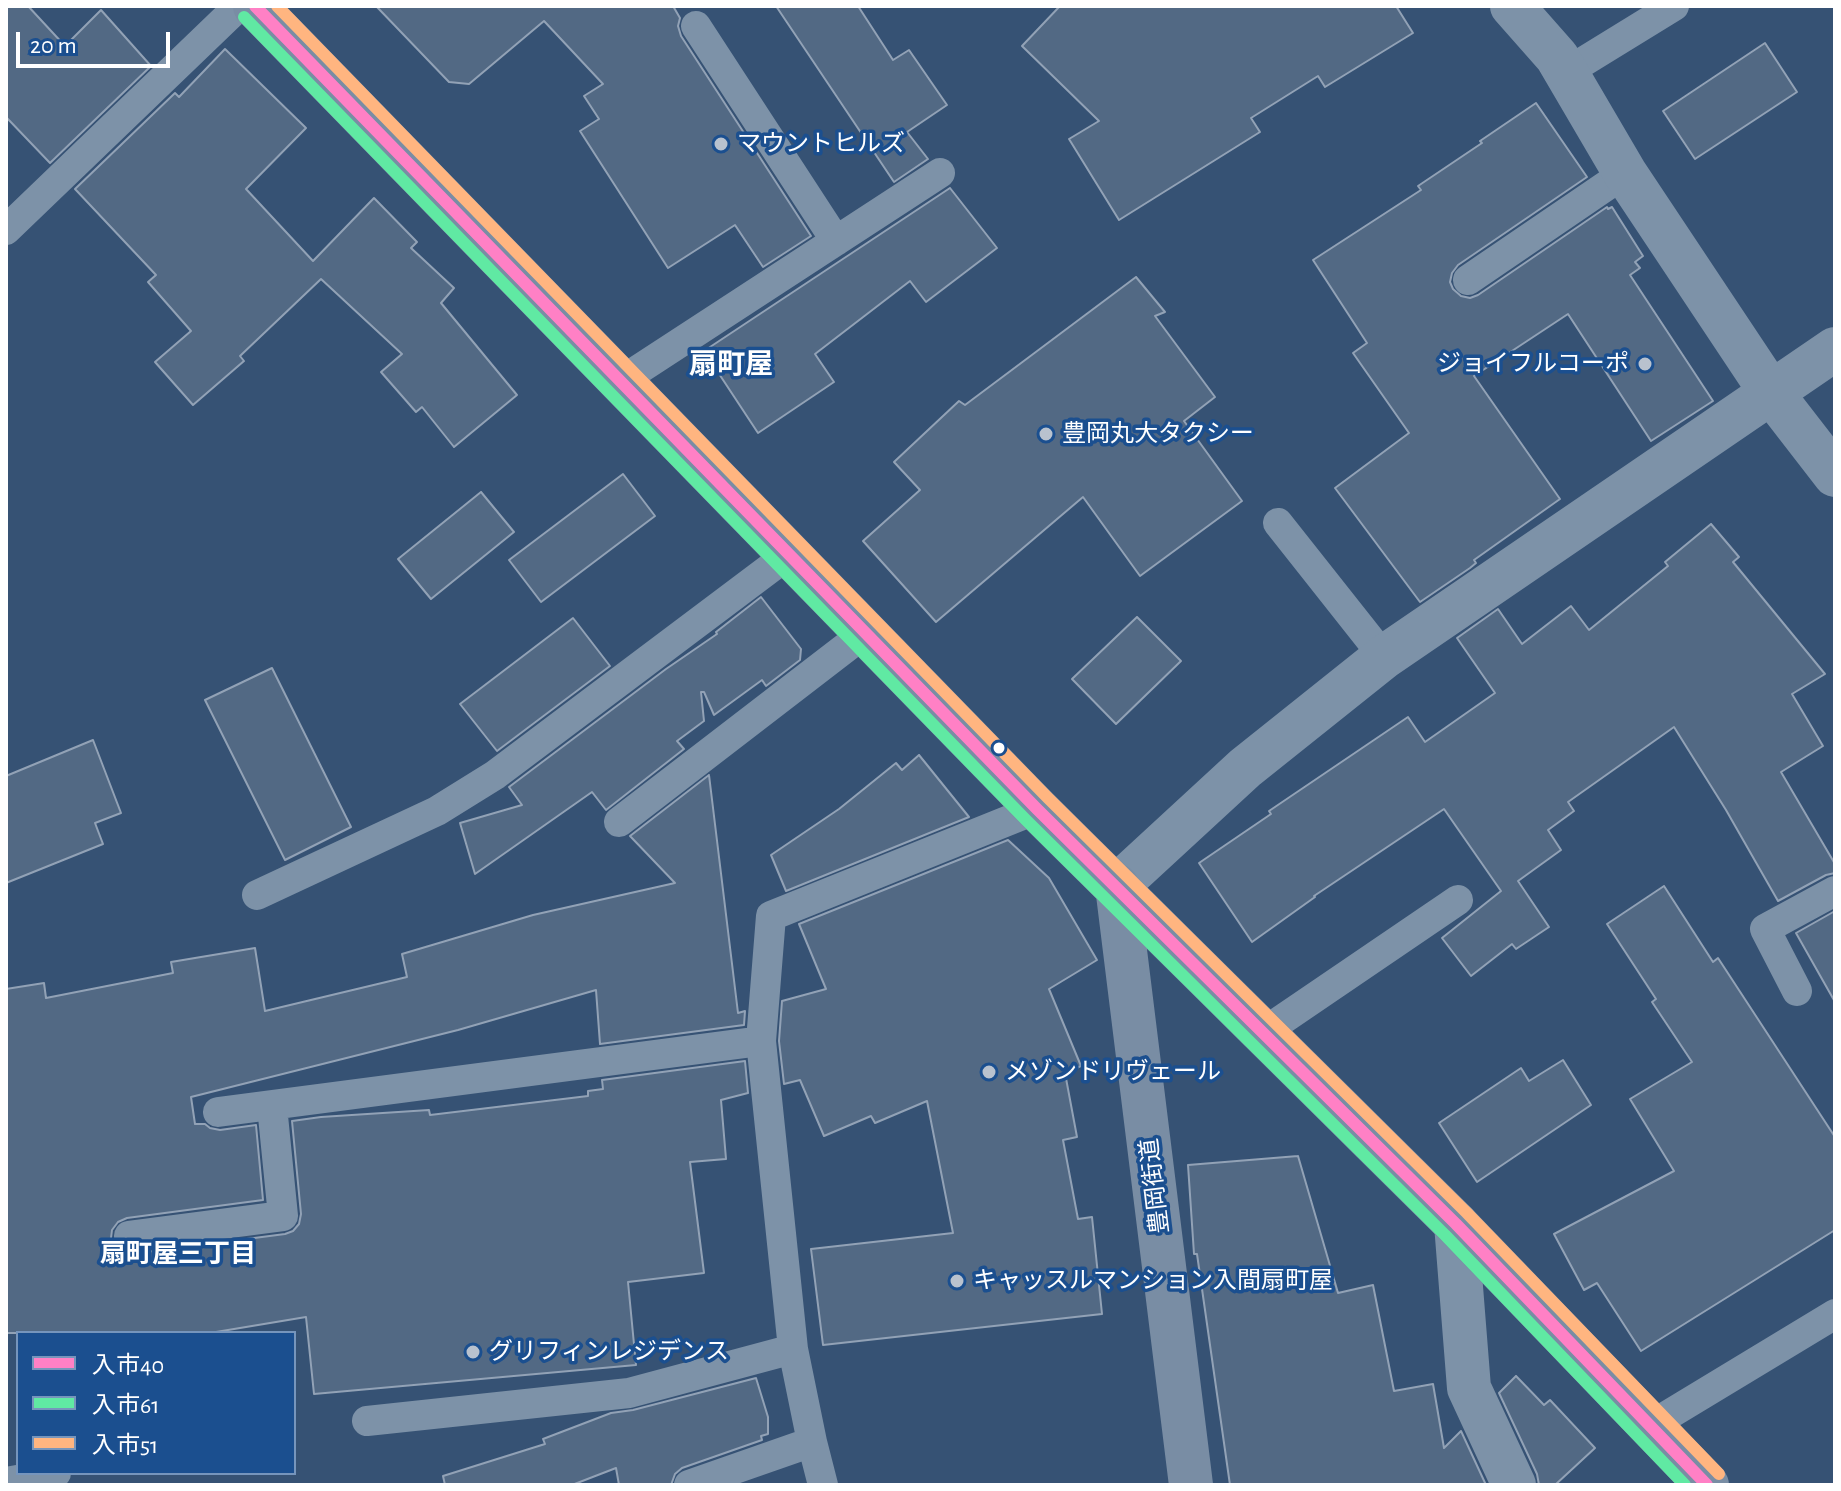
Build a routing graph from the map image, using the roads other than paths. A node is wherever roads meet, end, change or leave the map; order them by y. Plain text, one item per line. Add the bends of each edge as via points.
1 (239, 6) edge
2 (255, 6) edge
3 (1512, 6) edge
4 (1674, 6) edge
5 (696, 26) dead end
6 (1565, 73) junction
7 (940, 173) dead end
8 (1625, 173) junction
9 (6, 230) edge
10 (836, 241) junction
11 (1468, 280) dead end
12 (1835, 349) edge
13 (621, 381) junction
14 (1770, 391) junction
15 (1835, 475) edge
16 (1278, 523) dead end
17 (789, 554) junction
18 (866, 632) junction
19 (1384, 657) junction
20 (1037, 809) junction
21 (619, 822) dead end
22 (1117, 886) junction
23 (1835, 891) edge
24 (257, 895) dead end
25 (1458, 900) dead end
26 (1797, 991) dead end
27 (1264, 1032) junction
28 (761, 1041) junction
29 (272, 1106) junction
30 (218, 1112) dead end
31 (1456, 1224) junction
32 (129, 1236) dead end
33 (1835, 1314) edge
34 (793, 1349) junction
35 (367, 1421) dead end
36 (1650, 1426) junction
37 (812, 1442) junction
38 (45, 1475) edge
39 (6, 1482) edge
40 (689, 1485) edge
41 (823, 1485) edge
42 (1191, 1485) edge
43 (1514, 1485) edge
44 (1707, 1485) edge

1 - 9 lane
2 - 13 street
3 - 6 street
4 - 6 lane
5 - 10 lane
6 - 8 street
7 - 10 lane
8 - 11 lane
8 - 14 street
10 - 13 lane
12 - 14 street
13 - 17 street
14 - 15 street
14 - 19 street
16 - 19 lane
17 - 18 street
17 - 24 lane via 495,775 437,811
18 - 20 street
18 - 21 lane
19 - 22 street via 1245,768
20 - 22 street
20 - 28 lane via 771,916
22 - 27 street
22 - 42 street, 豊岡街道
23 - 26 lane via 1765,929
25 - 27 lane
27 - 31 street
28 - 29 lane
28 - 34 lane
29 - 30 lane
29 - 32 lane via 283,1216
31 - 36 street
31 - 43 street via 1469,1388
33 - 36 lane
34 - 35 lane via 629,1393
34 - 37 lane
36 - 44 street
37 - 40 lane
37 - 41 lane
38 - 39 lane

